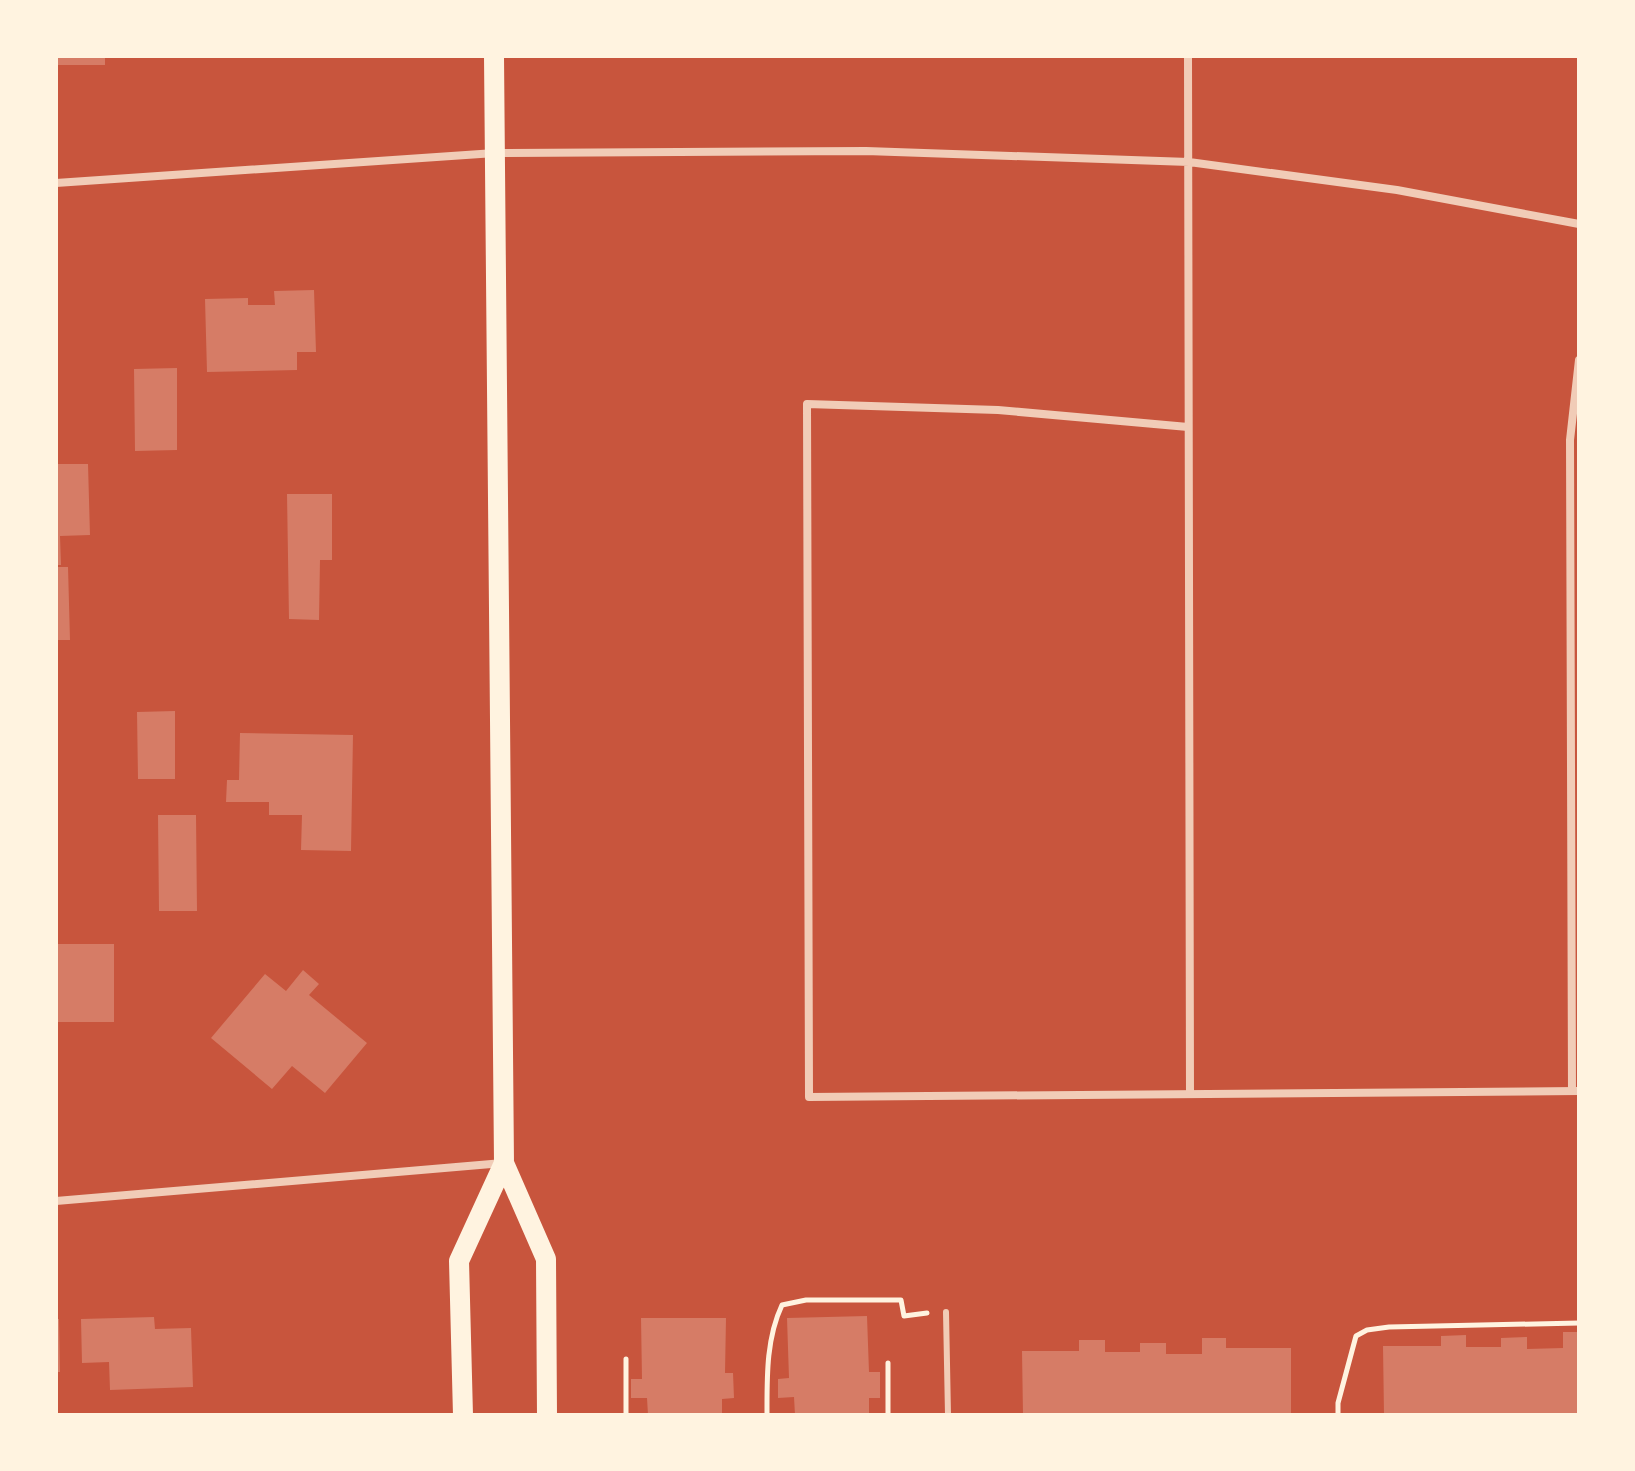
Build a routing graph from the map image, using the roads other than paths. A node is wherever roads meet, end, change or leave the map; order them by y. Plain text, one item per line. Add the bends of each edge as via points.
1 (494, 56) edge
2 (1188, 56) edge
3 (495, 153) junction
4 (1189, 162) junction
5 (56, 183) edge
6 (1579, 224) edge
7 (1579, 360) edge
8 (1188, 427) junction
9 (1575, 1091) edge
10 (1190, 1094) junction
11 (504, 1163) junction
12 (56, 1201) edge
13 (946, 1312) road end
14 (463, 1415) edge
15 (547, 1415) edge
16 (948, 1415) edge

1 - 3 main road
2 - 4 street
3 - 4 street via 866,151
3 - 5 street
3 - 11 main road
4 - 6 street via 1397,190
4 - 8 street
7 - 9 street via 1570,440
8 - 10 street
8 - 10 street via 998,410 807,404 809,1097
9 - 10 street
11 - 12 street
11 - 14 main road via 459,1261
11 - 15 main road via 546,1259
13 - 16 lane

